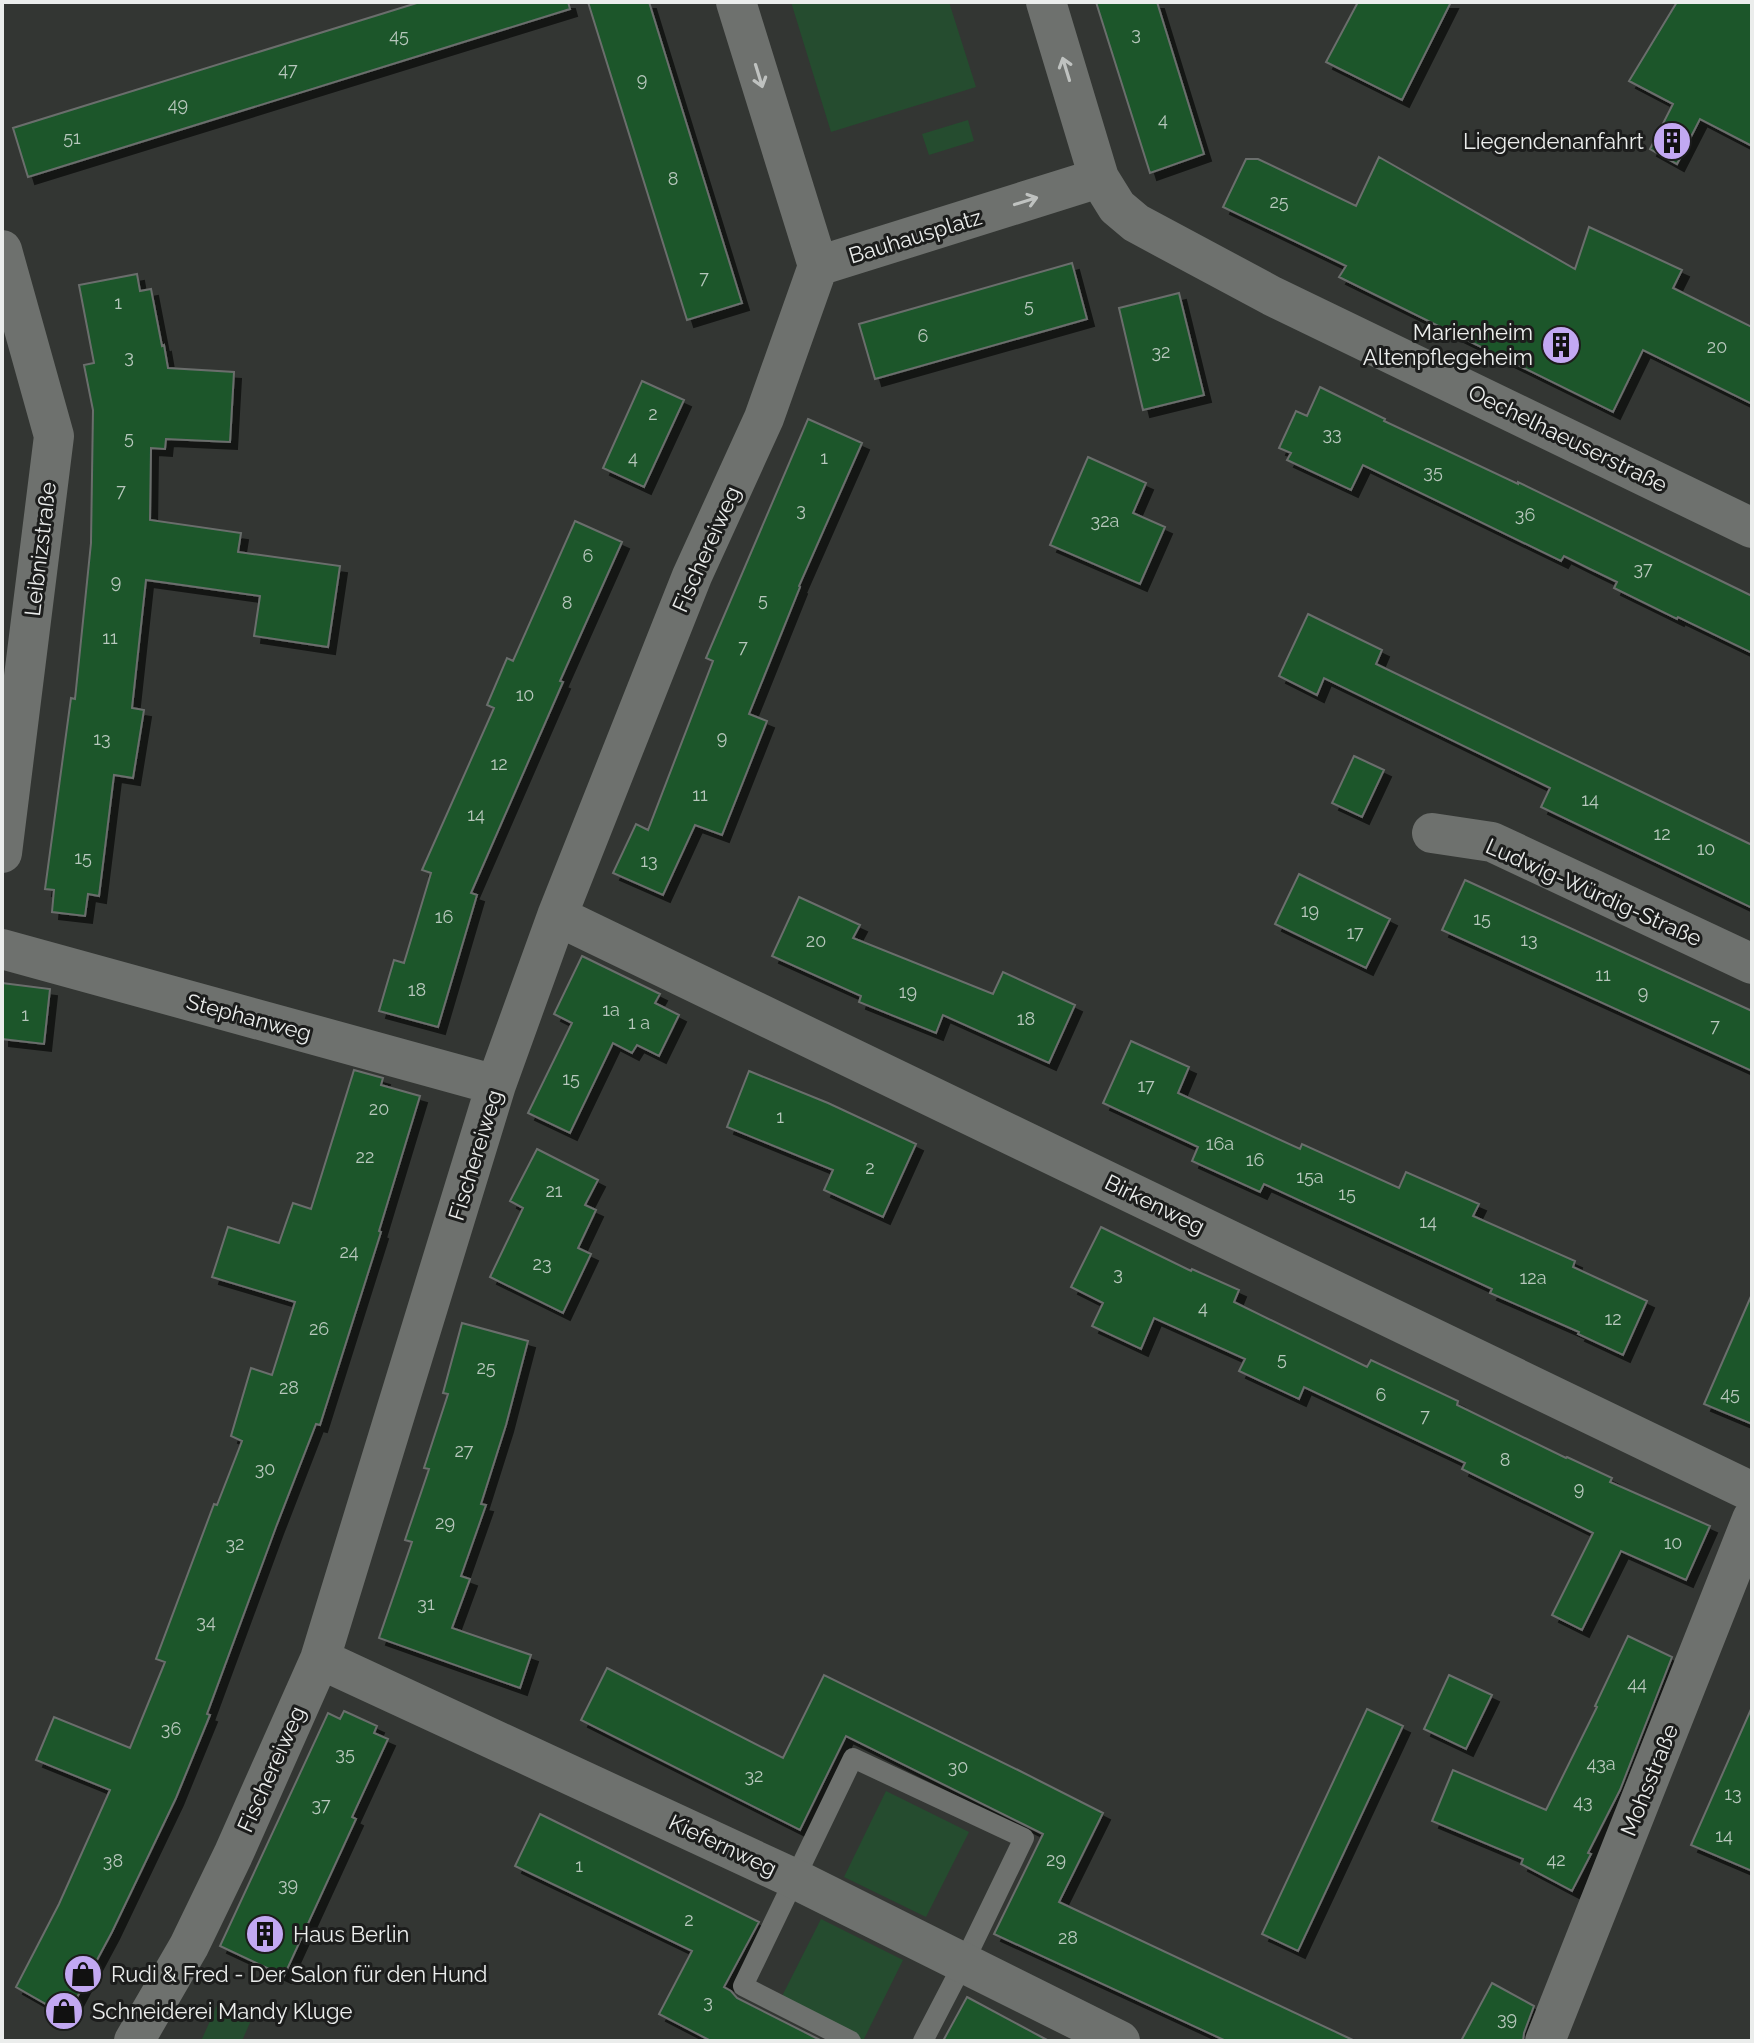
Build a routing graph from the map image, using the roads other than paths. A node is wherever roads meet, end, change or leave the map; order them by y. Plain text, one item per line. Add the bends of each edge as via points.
1 (736, 2) edge
2 (1046, 2) edge
3 (1099, 178) junction
4 (2, 250) edge
5 (818, 266) junction
6 (1752, 528) edge
7 (1432, 833) dead end
8 (2, 853) edge
9 (557, 916) junction
10 (2, 949) edge
11 (1752, 964) edge
12 (496, 1085) junction
13 (1752, 1492) edge
14 (1752, 1519) edge
15 (320, 1659) junction
16 (795, 1879) junction
17 (964, 1962) junction
18 (134, 2041) edge
19 (851, 2041) edge
20 (923, 2041) edge
21 (1120, 2041) edge
22 (1545, 2041) edge

1 -> 5 street, Bauhausplatz
3 -> 2 street
5 -> 3 street, Bauhausplatz
3 - 6 street, Oechelhaeuserstraße via 1117,207 1136,223 1272,296
4 - 8 street, Leibnizstraße via 54,436
5 - 9 street, Fischereiweg via 764,418 692,576
7 - 11 street, Ludwig-Würdig-Straße via 1492,842
9 - 12 street, Fischereiweg
9 - 13 street, Birkenweg
10 - 12 street, Stephanweg
12 - 15 street, Fischereiweg
14 - 22 street, Mohsstraße
15 - 16 street, Kiefernweg
15 - 18 street, Fischereiweg via 196,1933
16 - 17 street, Kiefernweg
16 - 17 lane via 853,1758 1024,1838
16 - 19 lane via 743,1986
17 - 20 lane
17 - 21 street, Kiefernweg

